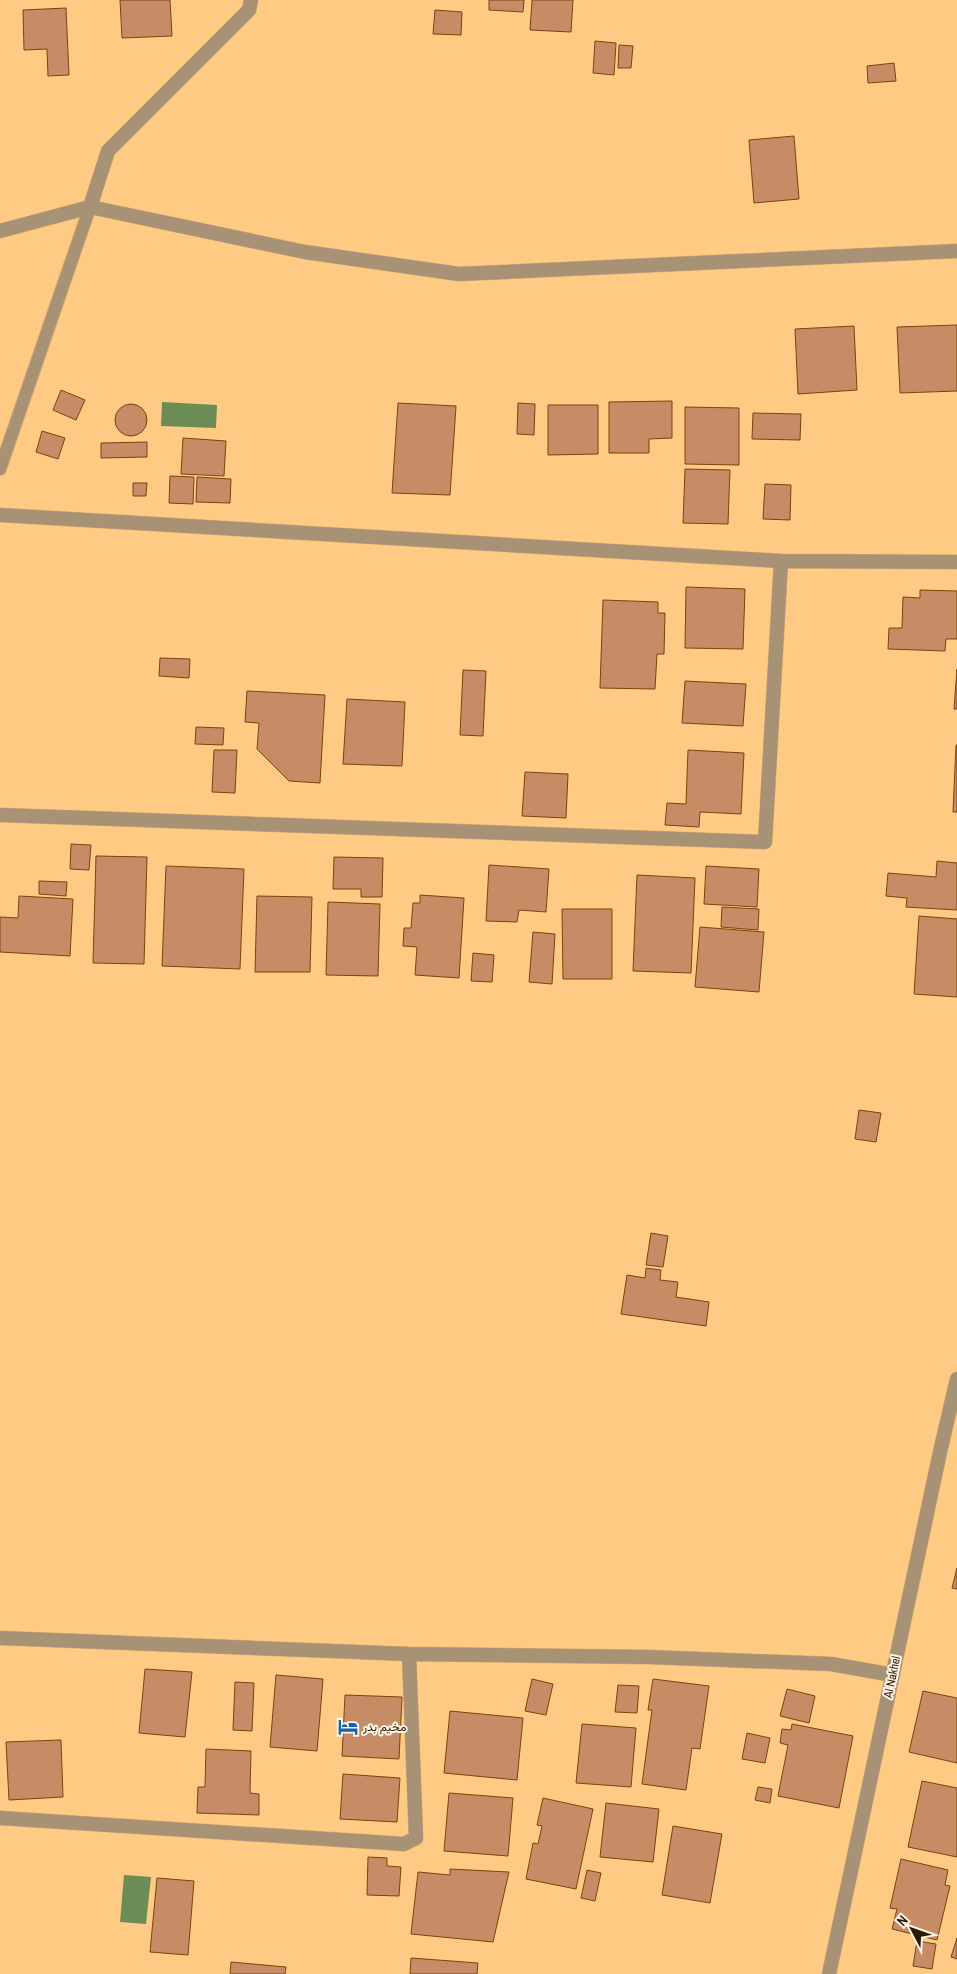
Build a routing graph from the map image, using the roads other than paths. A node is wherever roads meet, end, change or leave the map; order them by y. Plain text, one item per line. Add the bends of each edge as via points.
1 (251, 0) edge
2 (90, 207) junction
3 (0, 232) edge
4 (957, 251) edge
5 (0, 469) edge
6 (0, 515) edge
7 (781, 561) junction
8 (957, 562) edge
9 (0, 815) edge
10 (957, 1379) edge
11 (0, 1638) edge
12 (409, 1654) junction
13 (893, 1675) junction
14 (0, 1818) edge
15 (829, 1974) edge

1 - 2 street via 249,10 108,151
2 - 3 street
2 - 4 street via 305,252 459,274
2 - 5 lane
6 - 7 street
7 - 8 street
7 - 9 street via 766,842
10 - 13 street, Al Nakhel
11 - 12 street
12 - 13 street via 831,1664
12 - 14 street via 416,1838 404,1844
13 - 15 street, Al Nakhel

